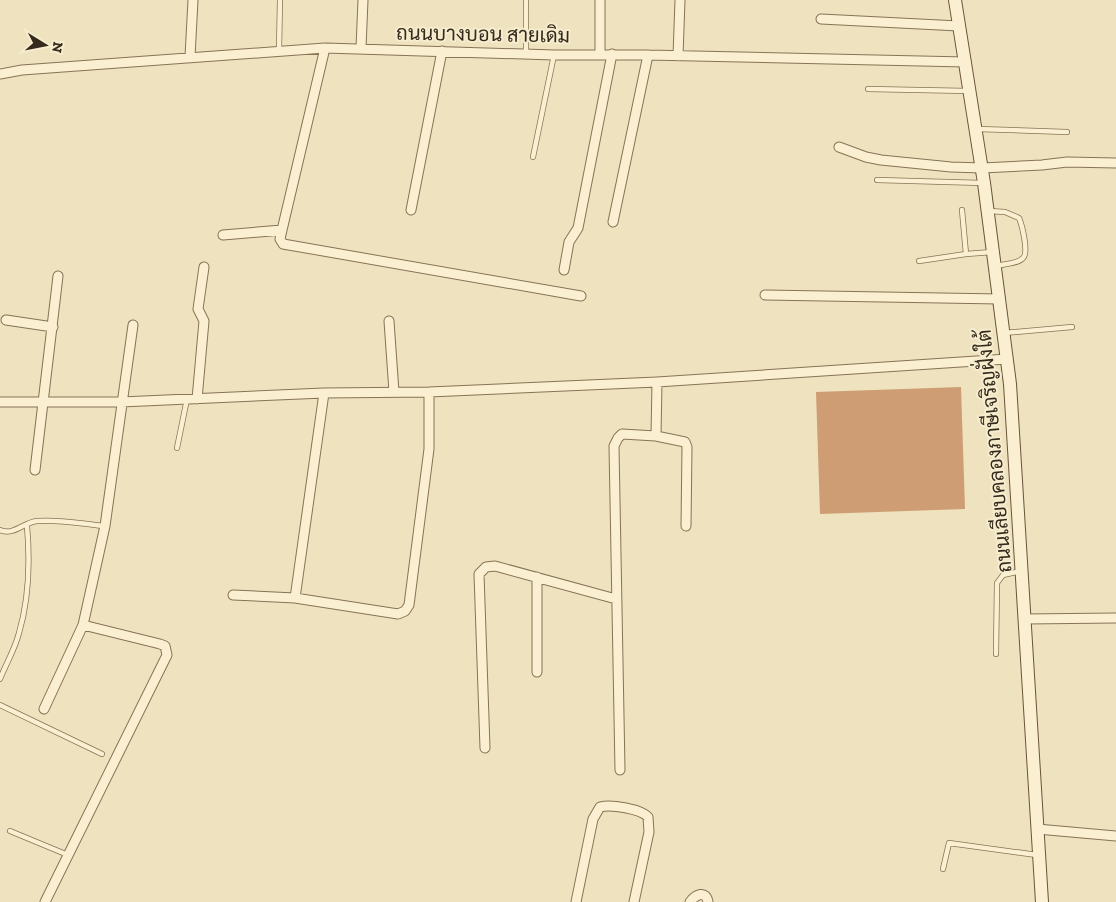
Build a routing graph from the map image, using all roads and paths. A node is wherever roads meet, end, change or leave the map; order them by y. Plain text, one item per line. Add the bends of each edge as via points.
1 (193, 0) edge
2 (280, 0) edge
3 (363, 0) edge
4 (600, 0) edge
5 (680, 0) edge
6 (955, 0) edge
7 (526, 1) edge
8 (821, 19) dead end
9 (959, 26) junction
10 (325, 48) junction
11 (361, 48) junction
12 (279, 50) junction
13 (442, 51) junction
14 (526, 52) junction
15 (600, 54) junction
16 (612, 54) junction
17 (648, 54) junction
18 (554, 55) junction
19 (678, 56) junction
20 (190, 57) junction
21 (966, 62) junction
22 (0, 74) edge
23 (868, 89) dead end
24 (970, 91) junction
25 (976, 128) junction
26 (1067, 132) dead end
27 (839, 147) dead end
28 (533, 157) dead end
29 (1116, 163) edge
30 (982, 168) junction
31 (877, 180) dead end
32 (984, 183) junction
33 (411, 210) dead end
34 (962, 210) dead end
35 (988, 211) junction
36 (613, 222) dead end
37 (282, 230) junction
38 (223, 235) dead end
39 (994, 252) junction
40 (966, 254) junction
41 (919, 261) dead end
42 (996, 266) junction
43 (204, 267) dead end
44 (564, 270) dead end
45 (58, 276) dead end
46 (765, 295) dead end
47 (581, 296) dead end
48 (1000, 299) junction
49 (6, 320) dead end
50 (389, 321) dead end
51 (133, 325) dead end
52 (1072, 326) dead end
53 (53, 327) junction
54 (1004, 334) junction
55 (1007, 359) junction
56 (657, 382) junction
57 (394, 392) junction
58 (429, 392) junction
59 (324, 393) junction
60 (192, 399) junction
61 (0, 402) edge
62 (44, 402) junction
63 (121, 402) junction
64 (656, 436) junction
65 (177, 448) dead end
66 (35, 470) dead end
67 (27, 526) junction
68 (105, 526) junction
69 (686, 526) dead end
70 (0, 530) edge
71 (1022, 571) junction
72 (537, 577) junction
73 (233, 595) dead end
74 (295, 598) junction
75 (616, 599) junction
76 (1116, 618) edge
77 (1025, 619) junction
78 (83, 625) junction
79 (996, 654) dead end
80 (537, 672) dead end
81 (0, 679) edge
82 (0, 705) edge
83 (44, 709) dead end
84 (485, 748) dead end
85 (102, 754) dead end
86 (620, 770) dead end
87 (1037, 829) junction
88 (10, 831) dead end
89 (1116, 836) edge
90 (68, 855) junction
91 (1038, 855) junction
92 (943, 869) dead end
93 (45, 902) edge
94 (576, 902) edge
95 (634, 902) edge
96 (690, 902) edge
97 (708, 902) edge
98 (1042, 902) edge

1 - 20 street
2 - 12 lane
3 - 11 street
4 - 15 street
5 - 19 street
6 - 9 street, ถนนเลียบคลองภาษีเจริญฝั่งใต้
7 - 14 lane
8 - 9 street
9 - 21 street, ถนนเลียบคลองภาษีเจริญฝั่งใต้
10 - 11 street, ถนนบางบอน สายเดิม
10 - 12 street, ถนนบางบอน สายเดิม
10 - 37 street
11 - 13 street, ถนนบางบอน สายเดิม
12 - 20 street, ถนนบางบอน สายเดิม
13 - 14 street, ถนนบางบอน สายเดิม
13 - 33 street
14 - 18 street, ถนนบางบอน สายเดิม
15 - 16 street, ถนนบางบอน สายเดิม
15 - 18 street, ถนนบางบอน สายเดิม
16 - 17 street, ถนนบางบอน สายเดิม
16 - 44 street via 578,228 569,242
17 - 19 street, ถนนบางบอน สายเดิม
17 - 36 street
18 - 28 lane
19 - 21 street, ถนนบางบอน สายเดิม
20 - 22 street, ถนนบางบอน สายเดิม
21 - 24 street, ถนนเลียบคลองภาษีเจริญฝั่งใต้
23 - 24 lane
24 - 25 street, ถนนเลียบคลองภาษีเจริญฝั่งใต้
25 - 26 lane
25 - 30 street, ถนนเลียบคลองภาษีเจริญฝั่งใต้
27 - 30 street via 881,160
29 - 30 street via 1067,162
30 - 32 street, ถนนเลียบคลองภาษีเจริญฝั่งใต้
31 - 32 lane
32 - 35 street, ถนนเลียบคลองภาษีเจริญฝั่งใต้
34 - 40 lane
35 - 39 street, ถนนเลียบคลองภาษีเจริญฝั่งใต้
35 - 42 lane via 1013,214 1019,218 1026,253 1019,261
37 - 38 street
37 - 47 street via 280,239 287,246
39 - 40 lane
39 - 42 street, ถนนเลียบคลองภาษีเจริญฝั่งใต้
40 - 41 lane
42 - 48 street, ถนนเลียบคลองภาษีเจริญฝั่งใต้
43 - 60 street via 198,309 204,321
45 - 53 street
46 - 48 street
48 - 54 street, ถนนเลียบคลองภาษีเจริญฝั่งใต้
49 - 53 street
50 - 57 street
51 - 63 street
52 - 54 lane
53 - 62 street
54 - 55 street, ถนนเลียบคลองภาษีเจริญฝั่งใต้
55 - 56 street
55 - 71 street, ถนนเลียบคลองภาษีเจริญฝั่งใต้
56 - 58 street
56 - 64 street
57 - 58 street
57 - 59 street
58 - 74 street via 429,449 409,605 405,612 398,614
59 - 60 street
59 - 74 street
60 - 63 street
60 - 65 lane
61 - 62 street
62 - 63 street
62 - 66 street
63 - 68 street
64 - 69 street via 682,440 687,447
64 - 75 street via 622,434 614,446
67 - 68 lane via 35,521 52,521
67 - 70 lane via 5,532
67 - 81 lane via 24,610 19,634
68 - 78 street
71 - 77 street, ถนนเลียบคลองภาษีเจริญฝั่งใต้
71 - 79 lane via 1003,576 997,584
72 - 75 street
72 - 80 street
72 - 84 street via 496,566 486,567 479,574
73 - 74 street
75 - 86 street
76 - 77 street
77 - 87 street, ถนนเลียบคลองภาษีเจริญฝั่งใต้
78 - 83 street
78 - 90 street via 160,644 165,646 167,655
82 - 85 lane
87 - 89 street
87 - 91 street, ถนนเลียบคลองภาษีเจริญฝั่งใต้
88 - 90 lane
90 - 93 street
91 - 92 lane via 949,843
91 - 98 street, ถนนเลียบคลองภาษีเจริญฝั่งใต้
94 - 95 street via 593,819 600,807 605,806 640,811 648,817 649,832
96 - 97 street via 699,894 707,896

